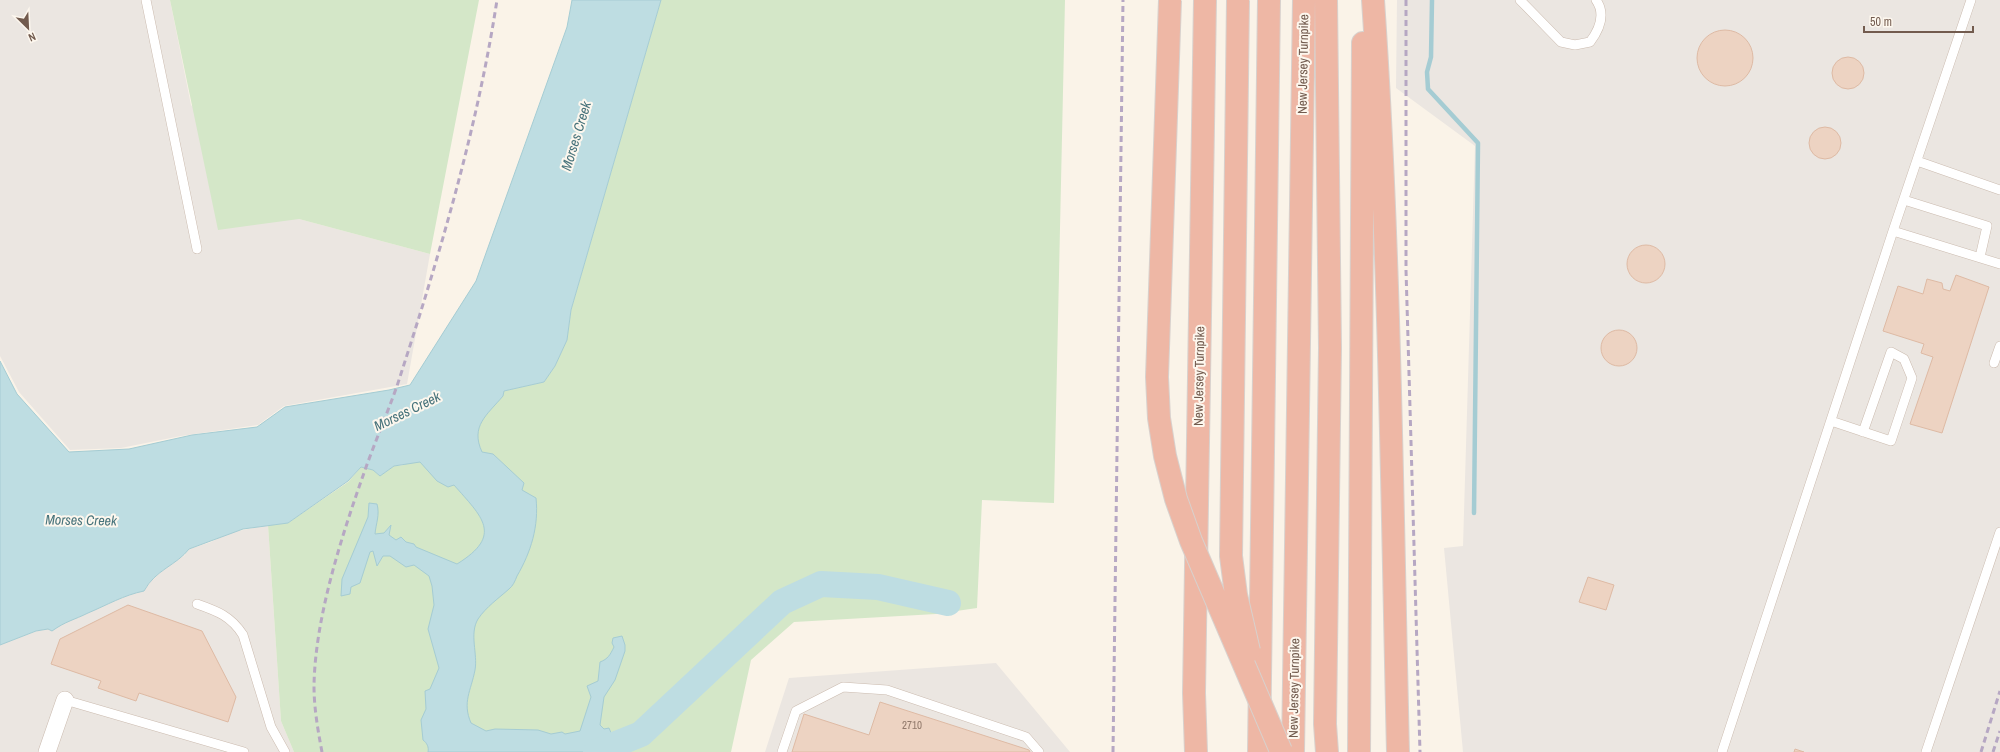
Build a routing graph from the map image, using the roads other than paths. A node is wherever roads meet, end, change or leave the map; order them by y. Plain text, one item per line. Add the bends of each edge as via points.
1 (146, 0) edge
2 (1170, 0) edge
3 (1205, 0) edge
4 (1238, 0) edge
5 (1269, 0) edge
6 (1304, 0) edge
7 (1326, 0) edge
8 (1364, 0) edge
9 (1373, 0) edge
10 (1520, 0) edge
11 (1596, 0) edge
12 (1971, 0) edge
13 (1917, 161) junction
14 (2000, 190) edge
15 (1904, 200) junction
16 (1893, 231) junction
17 (197, 249) dead end
18 (1980, 257) junction
19 (2000, 264) edge
20 (2000, 346) edge
21 (1994, 363) dead end
22 (1831, 421) junction
23 (1863, 432) junction
24 (2000, 532) edge
25 (197, 604) dead end
26 (65, 700) joint
27 (47, 752) edge
28 (244, 752) edge
29 (285, 752) edge
30 (782, 752) edge
31 (1039, 752) edge
32 (1196, 752) edge
33 (1259, 752) edge
34 (1285, 752) edge
35 (1327, 752) edge
36 (1359, 752) edge
37 (1398, 752) edge
38 (1722, 752) edge
39 (1926, 752) edge

1 - 17 lane
2 - 34 highway, bridge via 1157,377 1159,418 1176,499 1191,541
3 - 32 highway, New Jersey Turnpike via 1197,440 1194,693
4 - 34 highway, bridge via 1230,556 1246,642
5 - 33 highway
6 - 34 highway, New Jersey Turnpike
7 - 35 highway via 1330,348 1324,724
8 - 36 highway
9 - 37 highway via 1387,292
10 - 11 lane via 1561,42 1575,45 1590,42 1598,30 1601,16 1600,5
12 - 13 lane
13 - 14 lane
13 - 15 lane
15 - 16 lane
15 - 18 lane via 1987,226
16 - 18 lane
16 - 22 lane
18 - 19 lane
20 - 21 lane
22 - 23 lane
22 - 38 lane
23 - 23 lane via 1886,367 1891,352 1904,360 1912,378 1891,441
24 - 39 lane
25 - 29 lane via 217,611 236,623 243,635 271,727
26 - 27 street
26 - 28 lane
30 - 31 lane via 796,711 843,687 887,690 1026,737

